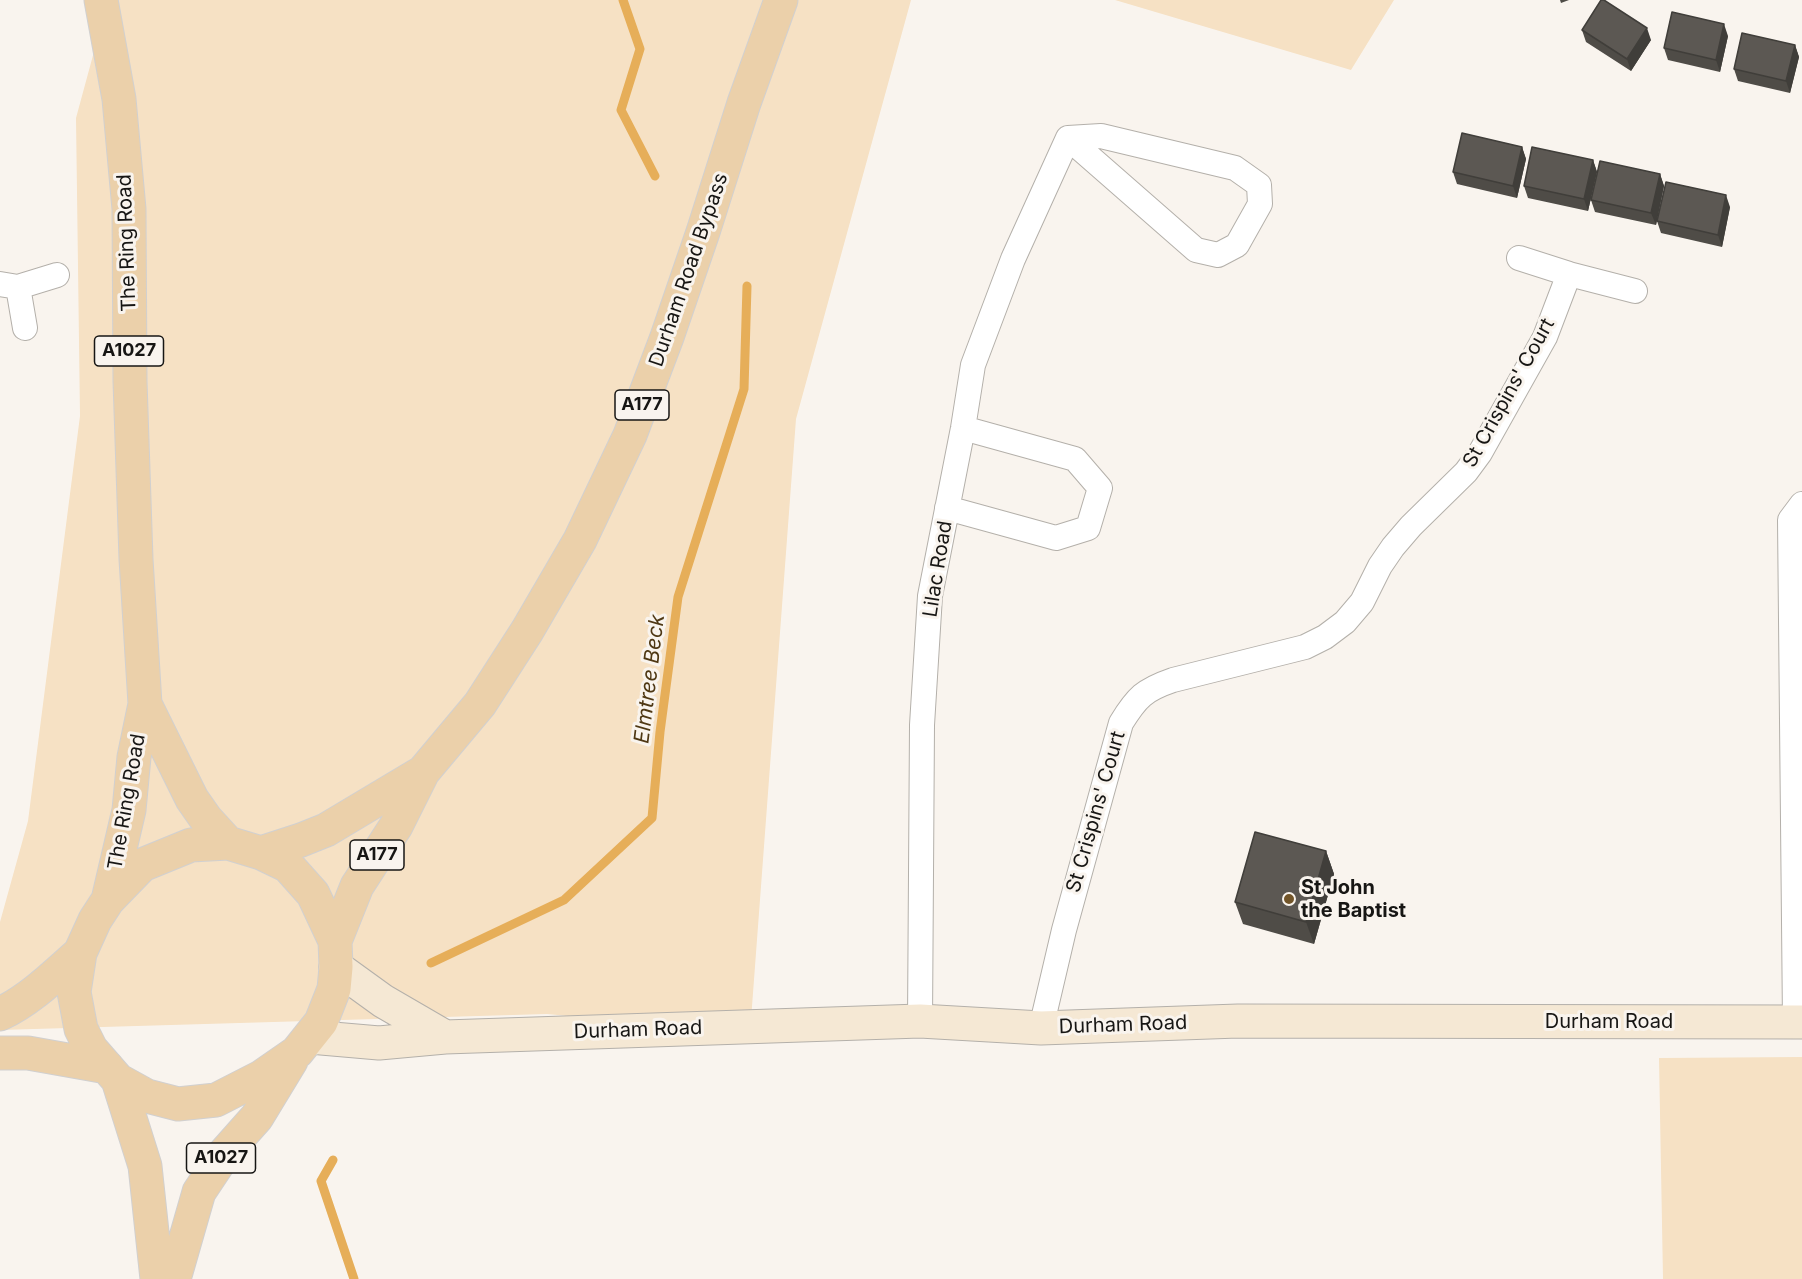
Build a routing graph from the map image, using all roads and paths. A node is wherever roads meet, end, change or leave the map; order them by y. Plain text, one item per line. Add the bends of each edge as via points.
1 (101, 0) edge
2 (781, 0) edge
3 (1068, 138) junction
4 (1519, 258) dead end
5 (1569, 274) junction
6 (57, 275) dead end
7 (9, 286) edge
8 (1635, 291) dead end
9 (25, 327) dead end
10 (963, 428) junction
11 (1802, 504) edge
12 (947, 508) junction
13 (145, 704) junction
14 (423, 772) junction
15 (228, 843) junction
16 (261, 853) junction
17 (108, 900) junction
18 (80, 953) junction
19 (335, 954) junction
20 (0, 1014) edge
21 (920, 1021) junction
22 (1798, 1022) edge
23 (1041, 1028) junction
24 (445, 1037) junction
25 (303, 1045) junction
26 (0, 1053) edge
27 (112, 1073) junction
28 (157, 1279) edge
29 (174, 1279) edge

1 - 13 main road, The Ring Road / A1027 via 119,99 129,209 130,381
2 - 14 main road, Durham Road Bypass / A177 via 630,435 580,540 527,631 480,704
3 - 3 street via 1196,250 1218,255 1237,246 1260,204 1258,185 1235,168 1101,136
3 - 10 street, Lilac Road via 1013,259 973,366
4 - 5 street
5 - 8 street
5 - 23 street, St Crispins' Court via 1545,337 1480,453 1393,547 1362,602 1345,622 1305,647 1173,680 1152,687 1135,700 1121,723
6 - 7 street
7 - 9 street
10 - 12 street, Lilac Road
10 - 12 street via 1075,459 1100,488 1088,528 1056,538
11 - 22 street via 1790,520
12 - 21 street, Lilac Road via 930,596 922,724
13 - 15 main road, The Ring Road / A1027 via 192,799
13 - 17 main road, The Ring Road / A1027 via 129,810
14 - 16 main road, Durham Road Bypass / A177 via 326,830
14 - 19 main road, Durham Road Bypass / A177 via 396,826 357,886
15 - 16 main road
15 - 17 main road via 191,845 142,865
16 - 19 main road via 288,866 313,894
17 - 18 main road
18 - 20 main road via 12,1009
18 - 27 main road, A1027 via 74,992 81,1029 91,1049
19 - 24 street via 383,1001
19 - 25 main road, A1027 via 334,989 321,1022
21 - 23 street, Durham Road
21 - 24 street, Durham Road
22 - 23 street, Durham Road via 1238,1021
24 - 25 street, Durham Road
25 - 27 main road, A1027 via 261,1077 216,1100 178,1104 147,1096
25 - 29 main road, A1027 via 257,1117 225,1153 200,1192
26 - 27 main road via 28,1053
27 - 28 main road, A1027 via 145,1166

